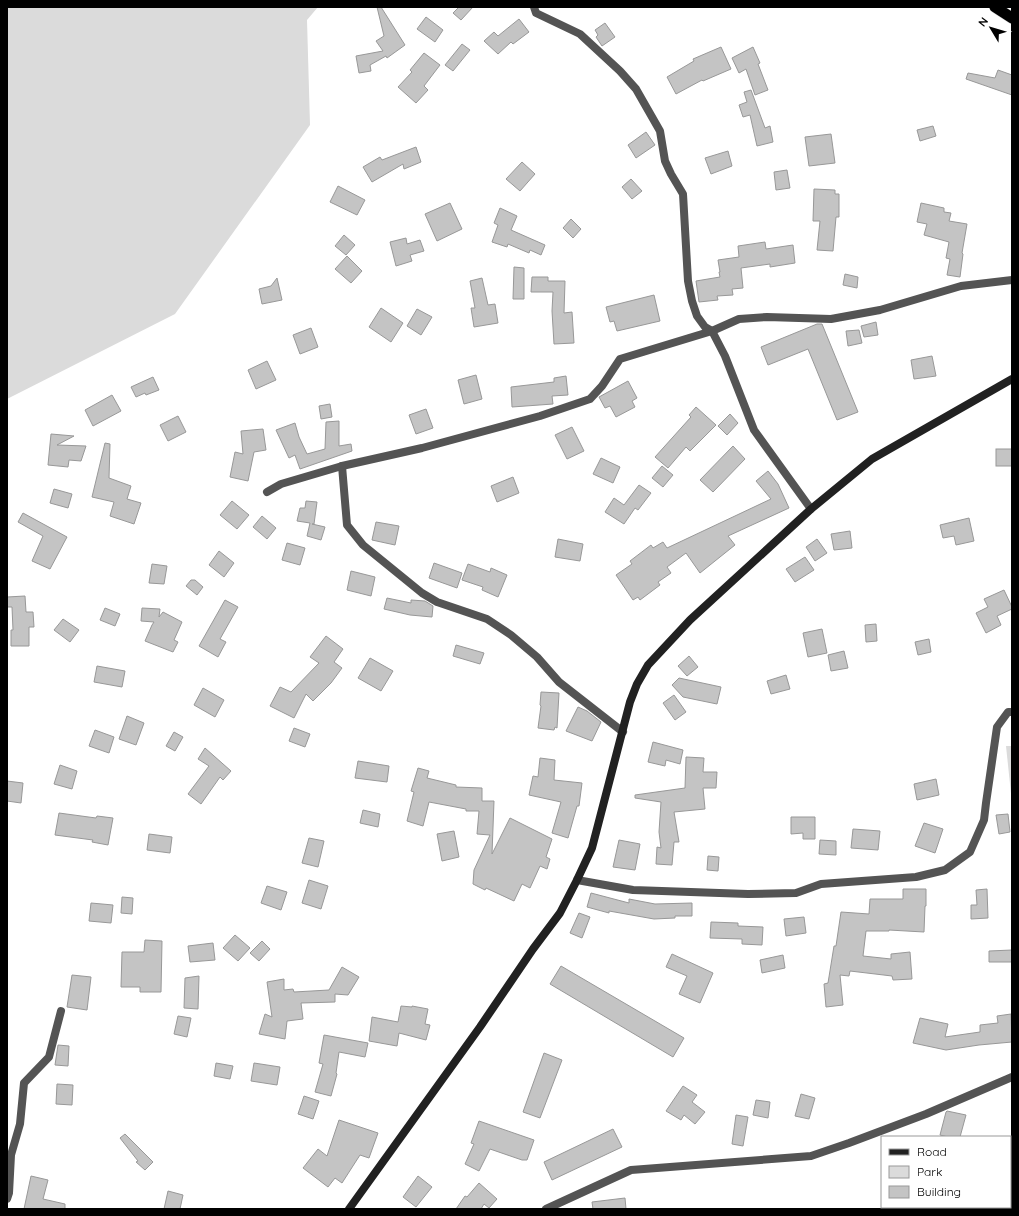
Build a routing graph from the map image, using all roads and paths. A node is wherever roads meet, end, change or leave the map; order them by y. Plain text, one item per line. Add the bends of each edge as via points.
1 (534, 7) edge
2 (995, 7) edge
3 (1012, 18) edge
4 (1012, 280) edge
5 (712, 331) junction
6 (1012, 380) edge
7 (342, 466) junction
8 (267, 492) dead end
9 (811, 509) junction
10 (1012, 712) edge
11 (623, 732) junction
12 (577, 880) junction
13 (61, 1011) dead end
14 (1012, 1077) edge
15 (7, 1199) edge
16 (348, 1209) edge
17 (546, 1209) edge

1 - 5 street via 536,13 580,34 614,66 636,89 653,119 660,132 665,161 683,194 688,281 692,301 697,316 705,327
2 - 3 highway
4 - 5 street via 961,286 880,310 831,319 739,319
5 - 7 street via 620,359 590,399 540,416 422,448
5 - 9 street via 725,356 754,430
6 - 9 main road via 872,459
7 - 8 street via 281,484
7 - 11 street via 347,525 363,545 422,593 438,602 487,619 512,635 537,657 559,682
9 - 11 main road via 690,620 648,665 630,702
10 - 12 street via 1008,712 997,727 984,820 976,840 970,852 945,870 916,877 821,884 796,893 633,890
11 - 12 main road via 592,848
12 - 16 main road via 560,913
13 - 15 street via 49,1057 24,1083 20,1124 11,1155
14 - 17 street via 926,1114 811,1156 631,1170

